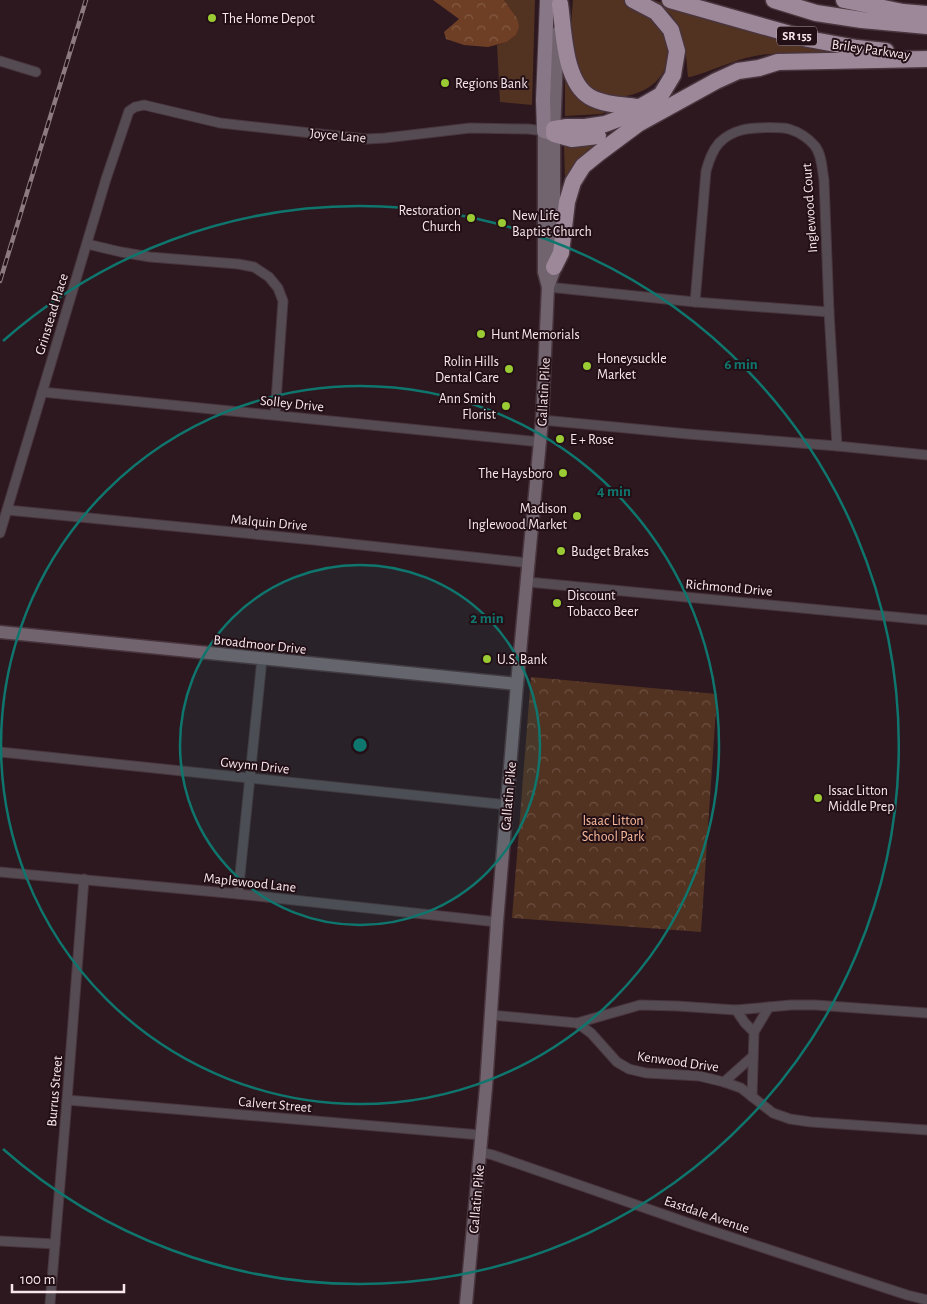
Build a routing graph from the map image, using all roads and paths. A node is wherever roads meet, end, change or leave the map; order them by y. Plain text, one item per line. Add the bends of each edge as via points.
1 (633, 0) edge
2 (670, 0) edge
3 (774, 0) edge
4 (844, 0) edge
5 (553, 2) edge
6 (927, 14) edge
7 (927, 26) edge
8 (927, 57) edge
9 (0, 61) edge
10 (36, 72) dead end
11 (135, 106) joint
12 (639, 107) junction
13 (638, 124) junction
14 (550, 131) junction
15 (87, 244) junction
16 (554, 268) junction
17 (548, 287) junction
18 (696, 302) junction
19 (829, 312) junction
20 (42, 392) junction
21 (275, 415) junction
22 (542, 420) junction
23 (540, 442) junction
24 (837, 446) junction
25 (927, 455) edge
26 (7, 510) junction
27 (0, 533) edge
28 (528, 563) junction
29 (528, 582) junction
30 (927, 620) edge
31 (0, 632) edge
32 (262, 659) junction
33 (517, 684) junction
34 (0, 752) edge
35 (250, 778) junction
36 (508, 805) junction
37 (0, 872) edge
38 (84, 879) junction
39 (238, 894) junction
40 (497, 922) junction
41 (769, 1007) junction
42 (736, 1010) junction
43 (927, 1013) edge
44 (491, 1016) junction
45 (577, 1023) junction
46 (754, 1032) junction
47 (753, 1056) junction
48 (724, 1082) junction
49 (752, 1097) junction
50 (68, 1100) junction
51 (927, 1130) edge
52 (480, 1135) junction
53 (480, 1152) junction
54 (0, 1241) edge
55 (55, 1244) junction
56 (907, 1300) edge
57 (927, 1300) edge
58 (50, 1304) edge
59 (466, 1304) edge

1 - 12 highway via 656,12 671,30 677,51 673,75 661,94
2 - 8 highway, Briley Parkway / SR 155 via 808,39
3 - 7 highway, Briley Parkway / SR 155 via 816,13
4 - 6 highway
5 - 12 highway via 576,84 600,102
5 - 14 main road, Gallatin Pike via 542,100
8 - 13 highway via 778,62 738,71
9 - 10 street
11 - 14 street, Joyce Lane via 144,105 220,123 366,139 470,128
11 - 15 street, Grinstead Place via 129,111
12 - 14 highway via 605,124 567,126
13 - 14 highway via 604,135 572,139
13 - 16 highway via 583,166 573,182 561,252
14 - 16 main road, Gallatin Pike
14 - 17 main road, Gallatin Pike via 544,272
15 - 20 street, Grinstead Place
15 - 21 street via 150,257 238,264 254,267 269,277 283,301
16 - 17 main road, Gallatin Pike
17 - 18 street
17 - 22 main road, Gallatin Pike
18 - 19 street
18 - 19 street, Inglewood Court via 706,171 711,155 730,135 743,129 789,129 805,137 816,148 822,162
19 - 24 street, Inglewood Court
20 - 21 street, Solley Drive
20 - 26 street, Grinstead Place
21 - 23 street, Solley Drive
22 - 23 main road, Gallatin Pike
22 - 24 street
23 - 28 main road, Gallatin Pike
24 - 25 street
26 - 27 street, Grinstead Place
26 - 28 street, Malquin Drive
28 - 29 main road, Gallatin Pike
29 - 30 street, Richmond Drive
29 - 33 main road, Gallatin Pike
31 - 32 main road, Broadmoor Drive
32 - 33 main road, Broadmoor Drive
32 - 35 street
33 - 36 main road, Gallatin Pike
34 - 35 street, Gwynn Drive
35 - 36 street, Gwynn Drive
35 - 39 street
36 - 40 main road, Gallatin Pike
37 - 38 street, Maplewood Lane
38 - 39 street, Maplewood Lane
38 - 50 street, Burrus Street
39 - 40 street, Maplewood Lane
40 - 44 main road, Gallatin Pike
41 - 42 street
41 - 43 street via 815,1005
41 - 46 street
42 - 45 street via 640,1005
42 - 46 street
44 - 45 street
44 - 52 main road, Gallatin Pike
45 - 48 street, Kenwood Drive via 629,1069 699,1076
46 - 47 street
47 - 48 street
47 - 49 street
48 - 49 street, Kenwood Drive via 741,1088
49 - 51 street, Kenwood Drive via 773,1113 790,1119
50 - 52 street, Calvert Street
50 - 55 street, Burrus Street
52 - 53 main road, Gallatin Pike
53 - 56 street, Eastdale Avenue
53 - 59 main road, Gallatin Pike
54 - 55 street
55 - 58 street, Burrus Street
56 - 57 street, Eastdale Avenue

